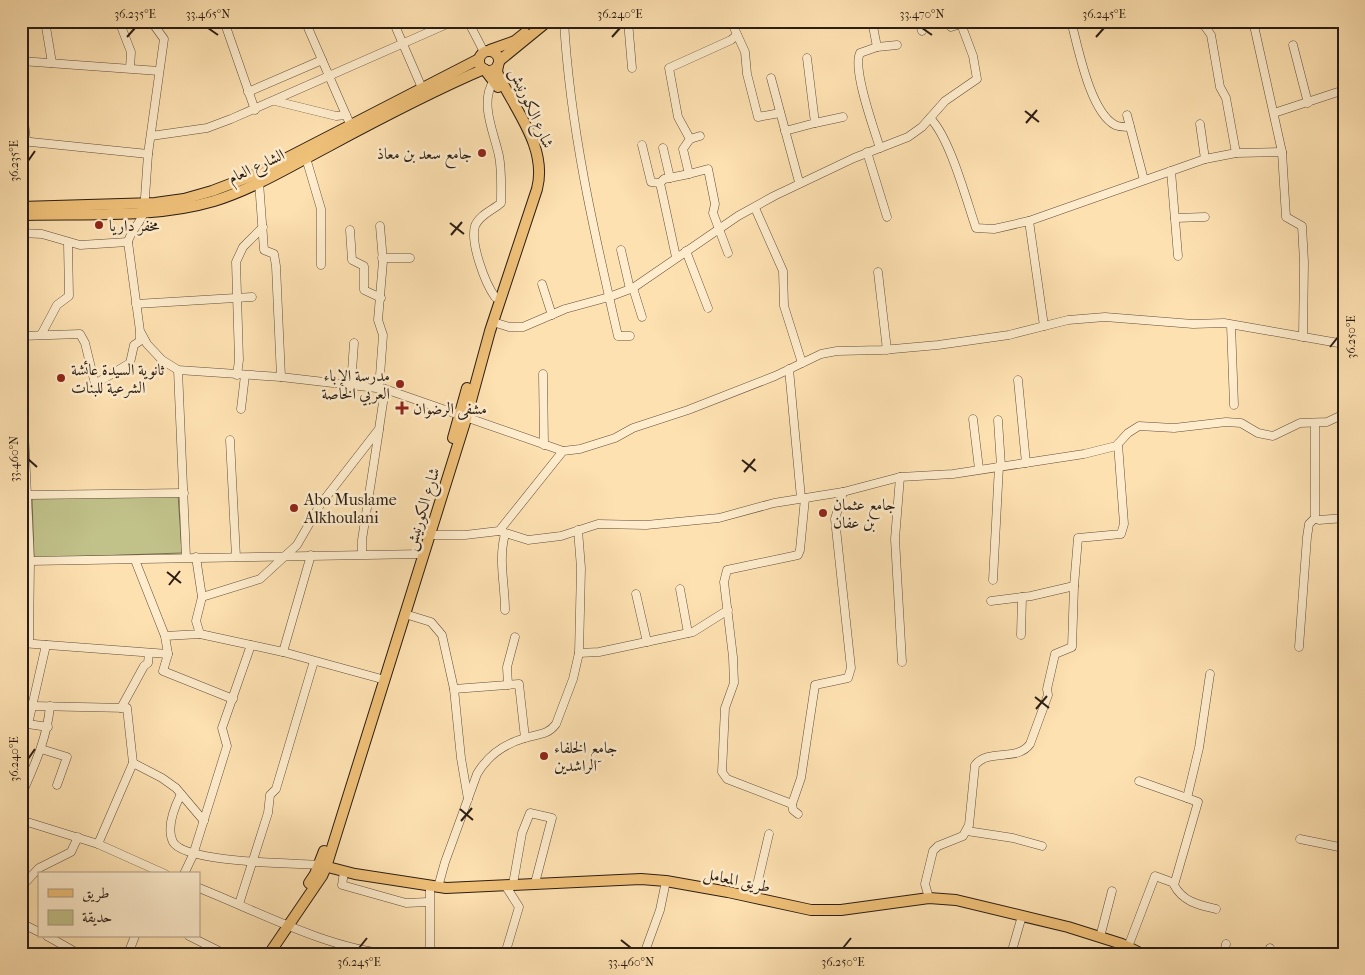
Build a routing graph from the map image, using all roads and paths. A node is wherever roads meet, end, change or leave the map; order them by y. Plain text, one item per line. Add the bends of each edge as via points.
1 (37, 21) edge
2 (45, 21) edge
3 (119, 21) edge
4 (151, 21) edge
5 (224, 21) edge
6 (305, 21) edge
7 (393, 21) edge
8 (454, 21) edge
9 (468, 21) edge
10 (539, 21) edge
11 (548, 21) edge
12 (564, 21) edge
13 (628, 21) edge
14 (731, 21) edge
15 (872, 21) edge
16 (919, 21) edge
17 (1071, 21) edge
18 (1201, 21) edge
19 (1253, 21) edge
20 (960, 22) edge
21 (21, 24) edge
22 (951, 27) dead end
23 (922, 31) dead end
24 (737, 35) junction
25 (402, 43) junction
26 (897, 45) dead end
27 (1293, 45) dead end
28 (877, 47) junction
29 (484, 54) junction
30 (807, 58) dead end
31 (322, 60) junction
32 (21, 61) edge
33 (52, 63) junction
34 (499, 63) junction
35 (130, 68) junction
36 (632, 68) dead end
37 (484, 70) junction
38 (159, 71) junction
39 (328, 76) junction
40 (771, 78) dead end
41 (494, 80) junction
42 (21, 90) edge
43 (1344, 90) edge
44 (248, 92) junction
45 (420, 92) junction
46 (275, 101) junction
47 (1308, 103) junction
48 (255, 110) junction
49 (780, 113) junction
50 (1274, 113) junction
51 (1126, 115) dead end
52 (843, 117) dead end
53 (930, 118) junction
54 (348, 120) junction
55 (815, 123) junction
56 (1200, 124) dead end
57 (1130, 127) junction
58 (785, 131) junction
59 (152, 136) junction
60 (700, 136) dead end
61 (690, 139) junction
62 (23, 141) edge
63 (642, 145) dead end
64 (663, 148) dead end
65 (880, 148) junction
66 (867, 152) junction
67 (1282, 152) junction
68 (1236, 153) junction
69 (148, 154) junction
70 (21, 158) edge
71 (306, 158) junction
72 (1205, 159) junction
73 (1172, 171) junction
74 (689, 174) junction
75 (670, 178) junction
76 (1144, 180) junction
77 (259, 182) junction
78 (799, 182) junction
79 (660, 183) junction
80 (21, 207) edge
81 (144, 208) junction
82 (756, 208) junction
83 (21, 215) edge
84 (1205, 216) dead end
85 (887, 217) dead end
86 (1175, 218) junction
87 (1030, 221) junction
88 (380, 226) dead end
89 (263, 227) junction
90 (719, 229) junction
91 (350, 230) dead end
92 (21, 233) edge
93 (128, 242) junction
94 (68, 243) junction
95 (621, 250) dead end
96 (686, 251) junction
97 (728, 253) dead end
98 (1178, 256) dead end
99 (676, 257) junction
100 (382, 258) junction
101 (410, 258) dead end
102 (320, 265) dead end
103 (878, 272) dead end
104 (542, 284) dead end
105 (631, 288) junction
106 (236, 296) junction
107 (252, 297) dead end
108 (495, 297) junction
109 (609, 297) junction
110 (381, 298) junction
111 (136, 304) junction
112 (708, 308) dead end
113 (552, 315) junction
114 (642, 316) dead end
115 (493, 322) junction
116 (1231, 324) junction
117 (1044, 326) junction
118 (140, 331) junction
119 (41, 335) junction
120 (21, 336) edge
121 (630, 336) dead end
122 (1303, 337) junction
123 (354, 343) dead end
124 (1344, 344) edge
125 (887, 350) junction
126 (802, 363) junction
127 (21, 365) edge
128 (788, 369) junction
129 (178, 370) junction
130 (237, 374) junction
131 (543, 374) dead end
132 (246, 375) junction
133 (281, 377) junction
134 (1018, 380) dead end
135 (351, 385) junction
136 (382, 389) junction
137 (1234, 405) dead end
138 (23, 407) edge
139 (241, 409) dead end
140 (1344, 414) edge
141 (463, 418) junction
142 (973, 419) dead end
143 (998, 420) dead end
144 (1315, 422) junction
145 (379, 429) junction
146 (230, 440) dead end
147 (1118, 444) junction
148 (544, 445) junction
149 (563, 451) junction
150 (1026, 463) junction
151 (1000, 466) junction
152 (979, 469) junction
153 (900, 478) junction
154 (843, 492) junction
155 (184, 493) junction
156 (28, 495) junction
157 (803, 498) junction
158 (1315, 518) junction
159 (1344, 518) edge
160 (578, 530) junction
161 (502, 533) junction
162 (426, 535) junction
163 (362, 554) junction
164 (420, 554) junction
165 (311, 555) junction
166 (282, 556) junction
167 (186, 557) junction
168 (196, 557) junction
169 (236, 557) junction
170 (21, 559) edge
171 (136, 560) junction
172 (30, 561) junction
173 (993, 580) dead end
174 (1074, 586) junction
175 (680, 589) dead end
176 (636, 594) dead end
177 (202, 596) junction
178 (1022, 597) junction
179 (991, 601) dead end
180 (505, 610) dead end
181 (728, 610) junction
182 (405, 614) junction
183 (25, 621) edge
184 (688, 633) junction
185 (200, 634) junction
186 (165, 636) junction
187 (1021, 636) dead end
188 (515, 637) dead end
189 (648, 642) junction
190 (25, 643) edge
191 (46, 645) junction
192 (251, 645) junction
193 (1299, 647) dead end
194 (283, 652) junction
195 (149, 653) junction
196 (579, 653) junction
197 (168, 654) junction
198 (314, 661) junction
199 (902, 662) dead end
200 (1210, 674) dead end
201 (378, 678) junction
202 (508, 685) junction
203 (454, 689) junction
204 (233, 700) junction
205 (33, 706) junction
206 (50, 706) junction
207 (121, 708) junction
208 (25, 724) edge
209 (48, 727) junction
210 (525, 738) junction
211 (42, 749) junction
212 (133, 763) junction
213 (1139, 781) dead end
214 (57, 785) dead end
215 (181, 794) junction
216 (21, 796) edge
217 (1187, 798) junction
218 (468, 801) junction
219 (792, 804) junction
220 (798, 814) dead end
221 (21, 820) edge
222 (204, 821) junction
223 (967, 831) junction
224 (770, 834) dead end
225 (78, 838) junction
226 (1300, 839) dead end
227 (98, 844) junction
228 (1042, 846) dead end
229 (1344, 848) edge
230 (193, 855) junction
231 (252, 861) junction
232 (322, 866) junction
233 (158, 872) edge
234 (185, 872) edge
235 (344, 872) junction
236 (666, 881) junction
237 (535, 883) junction
238 (1174, 883) junction
239 (509, 884) junction
240 (21, 887) edge
241 (434, 887) junction
242 (200, 888) edge
243 (1112, 890) dead end
244 (754, 898) junction
245 (929, 898) junction
246 (428, 902) junction
247 (239, 904) junction
248 (1216, 909) dead end
249 (1022, 916) junction
250 (21, 923) edge
251 (286, 924) junction
252 (38, 932) edge
253 (1100, 937) junction
254 (51, 938) edge
255 (134, 938) edge
256 (192, 938) edge
257 (1226, 944) dead end
258 (1128, 947) junction
259 (213, 951) edge
260 (129, 952) edge
261 (79, 954) edge
262 (141, 954) edge
263 (225, 954) edge
264 (261, 954) edge
265 (269, 954) edge
266 (391, 954) edge
267 (430, 954) edge
268 (505, 954) edge
269 (644, 954) edge
270 (1011, 954) edge
271 (1142, 954) edge
272 (1224, 954) edge

1 - 21 street
2 - 33 street
3 - 35 street via 131,52
4 - 38 street via 164,39
5 - 44 street
6 - 31 street
7 - 25 street
8 - 25 street
9 - 29 street
10 - 29 main road, الشارع العام via 515,40
11 - 34 main road
12 - 109 street via 573,123
13 - 36 street
14 - 24 street
15 - 28 street
16 - 23 street
17 - 57 street via 1088,86 1115,126
18 - 68 street via 1211,34
19 - 50 street
20 - 22 street
20 - 53 street via 977,70 977,79 944,102
24 - 49 street via 745,52 758,117
24 - 61 street via 669,68 678,117
25 - 39 street
25 - 45 street
26 - 28 street
27 - 47 street
28 - 65 street via 860,53 858,58 862,90
29 - 34 main road via 495,53
29 - 37 main road via 480,65
29 - 45 main road, الشارع العام
30 - 55 street
31 - 39 street
31 - 44 street
32 - 33 street
33 - 35 street
34 - 37 main road via 492,70
34 - 115 main road, شارع الكورنيش via 497,72 534,143 540,166 537,189
35 - 38 street
37 - 41 main road, شارع الكورنيش
37 - 45 main road, الشارع العام
38 - 59 street
39 - 46 street
39 - 54 street
40 - 49 street
41 - 108 main road, شارع الكورنيش via 529,146 535,165 528,197
41 - 108 street via 490,87 488,114 499,157 502,203 483,216 475,227 477,256
42 - 62 street
43 - 47 street
44 - 48 street
45 - 54 main road, الشارع العام
45 - 71 main road, الشارع العام
46 - 48 street
46 - 54 street
47 - 50 street
48 - 59 street via 207,128
49 - 58 street
50 - 67 street
51 - 57 street
52 - 55 street
53 - 65 street via 908,138
53 - 87 street via 948,150 976,228 994,229
54 - 81 main road, الشارع العام via 254,175 184,199
55 - 58 street
56 - 72 street
57 - 76 street
58 - 78 street
59 - 69 street
60 - 61 street
61 - 74 street via 683,149
62 - 69 street
62 - 70 street
63 - 79 street via 651,182
64 - 75 street
65 - 66 street
66 - 78 street
66 - 85 street
67 - 68 street
67 - 122 street via 1286,218 1302,226
68 - 72 street
69 - 81 street
71 - 77 main road, الشارع العام
71 - 102 street via 321,209
72 - 73 street
73 - 76 street
73 - 86 street
74 - 75 street
74 - 90 street via 708,169 715,204 713,213
75 - 79 street
76 - 87 street
77 - 81 main road, الشارع العام via 213,201 183,208
77 - 89 street
78 - 82 street
79 - 99 street
80 - 81 main road, الشارع العام
81 - 83 main road, الشارع العام
81 - 93 street
82 - 90 street
82 - 126 street via 783,271 784,306
84 - 86 street
86 - 98 street
87 - 117 street
88 - 100 street
89 - 106 street via 243,247 236,262
89 - 133 street via 264,250 274,254 276,266
90 - 96 street
90 - 97 street
91 - 110 street via 352,260 364,266 364,290
92 - 94 street via 42,234
93 - 94 street
93 - 111 street
94 - 119 street via 70,296 58,305
95 - 105 street
96 - 99 street
96 - 112 street
99 - 105 street
100 - 101 street
100 - 110 street
103 - 125 street
104 - 113 street
105 - 109 street
105 - 114 street
106 - 107 street
106 - 111 street
106 - 130 street
108 - 141 main road, شارع الكورنيش
109 - 113 street
109 - 121 street via 618,336
110 - 136 street via 378,320 383,335
111 - 118 street
113 - 115 street via 523,327
115 - 141 main road, شارع الكورنيش
116 - 117 street via 1105,317
116 - 122 street
116 - 137 street
117 - 125 street via 1000,336
118 - 119 street via 140,341 134,344 130,363 95,384 80,334
118 - 129 street via 157,355
119 - 120 street
122 - 124 street
123 - 135 street
125 - 126 street via 837,351
126 - 128 street
127 - 138 street
128 - 149 street via 615,438
128 - 157 street
129 - 130 street
129 - 155 street
130 - 132 street
131 - 148 street
132 - 133 street
132 - 139 street
133 - 135 street
134 - 150 street
135 - 136 street
136 - 141 street
136 - 145 street
138 - 156 street
140 - 144 street via 1327,422
141 - 148 street
141 - 162 main road, شارع الكورنيش
142 - 152 street
143 - 151 street
144 - 147 street via 1300,424 1273,436 1258,434 1241,423 1174,428 1139,426 1132,428
144 - 158 street
145 - 163 street
145 - 166 street via 320,505 297,545
146 - 169 street
147 - 150 street via 1084,454
147 - 174 street via 1124,524 1120,534 1078,538
148 - 149 street
149 - 161 street
150 - 151 street
151 - 152 street
151 - 173 street
152 - 153 street
153 - 154 street
153 - 199 street via 895,539
154 - 157 street
154 - 219 street via 835,520 851,668 848,678 815,685 801,778
155 - 156 street
155 - 167 street
156 - 172 street
157 - 160 street via 719,518 646,525 598,524
157 - 181 street via 798,555 728,570 724,582
158 - 159 street
158 - 193 street via 1309,524 1307,537
160 - 161 street via 528,540
160 - 196 street via 581,568
161 - 162 street
161 - 180 street
162 - 164 main road, شارع الكورنيش
163 - 164 street
163 - 165 street
164 - 182 main road, شارع الكورنيش
164 - 201 main road, شارع الكورنيش
165 - 166 street
165 - 194 street
166 - 169 street
166 - 177 street via 260,579
167 - 168 street
167 - 171 street
168 - 169 street
168 - 177 street
170 - 172 street
171 - 172 street
171 - 186 street
172 - 183 street
174 - 178 street
174 - 223 street via 1072,647 1055,654 1048,695 1033,738 1019,753 986,757 975,765
175 - 184 street
176 - 189 street
177 - 185 street via 196,622
178 - 179 street
178 - 187 street
181 - 184 street
181 - 219 street via 734,683 725,708 722,772 727,779
182 - 203 street via 424,619 437,628 444,642
182 - 232 main road, شارع الكورنيش
183 - 190 street
184 - 189 street
185 - 186 street
185 - 192 street
186 - 197 street
188 - 202 street via 507,667
189 - 196 street
190 - 191 street
191 - 195 street
191 - 205 street
192 - 194 street
192 - 204 street
194 - 198 street
195 - 197 street
195 - 207 street via 148,663
196 - 210 street via 556,724 544,734
197 - 204 street via 163,671
198 - 201 street
198 - 231 street
200 - 217 street via 1199,748
201 - 232 main road, شارع الكورنيش
202 - 203 street
202 - 210 street via 519,684
203 - 218 street
204 - 222 street via 222,728 227,746
205 - 206 street
205 - 208 street
206 - 207 street
206 - 209 street
207 - 212 street via 127,708
208 - 209 street
209 - 211 street
210 - 218 street via 500,749 484,762 476,774
211 - 214 street via 67,757
211 - 216 street
212 - 215 street via 162,778
212 - 227 street
213 - 217 street
215 - 222 street
215 - 230 street via 173,810 172,841 180,850
217 - 238 street via 1198,802
218 - 241 street
219 - 220 street
221 - 225 street
222 - 230 street
223 - 228 street
223 - 245 street via 933,851 925,884
224 - 244 street
225 - 227 street
225 - 240 street via 71,852 39,868
226 - 229 street
227 - 233 street
230 - 231 street
230 - 234 street
231 - 232 street
231 - 247 street
232 - 235 main road, طريق المعامل
232 - 251 main road, شارع الكورنيش
235 - 241 main road, طريق المعامل
235 - 246 street via 342,885 406,903
236 - 237 main road, طريق المعامل
236 - 244 main road, طريق المعامل
236 - 269 street via 660,910
237 - 239 main road, طريق المعامل
237 - 239 street via 552,818 530,813
238 - 248 street via 1179,895
238 - 258 street via 1155,876
239 - 241 main road, طريق المعامل
239 - 268 street via 519,907
241 - 246 street
242 - 247 street
243 - 253 street
244 - 245 main road, طريق المعامل via 811,910 856,908
245 - 249 main road, طريق المعامل via 956,900
246 - 267 street
247 - 251 street
249 - 253 main road, طريق المعامل
249 - 270 street
250 - 252 street
251 - 264 main road, شارع الكورنيش
251 - 265 main road, شارع الكورنيش
251 - 266 street via 362,949
253 - 258 main road, طريق المعامل
254 - 261 street
255 - 260 street
256 - 259 street
257 - 272 street
258 - 271 main road, طريق المعامل
259 - 263 street
260 - 262 street

